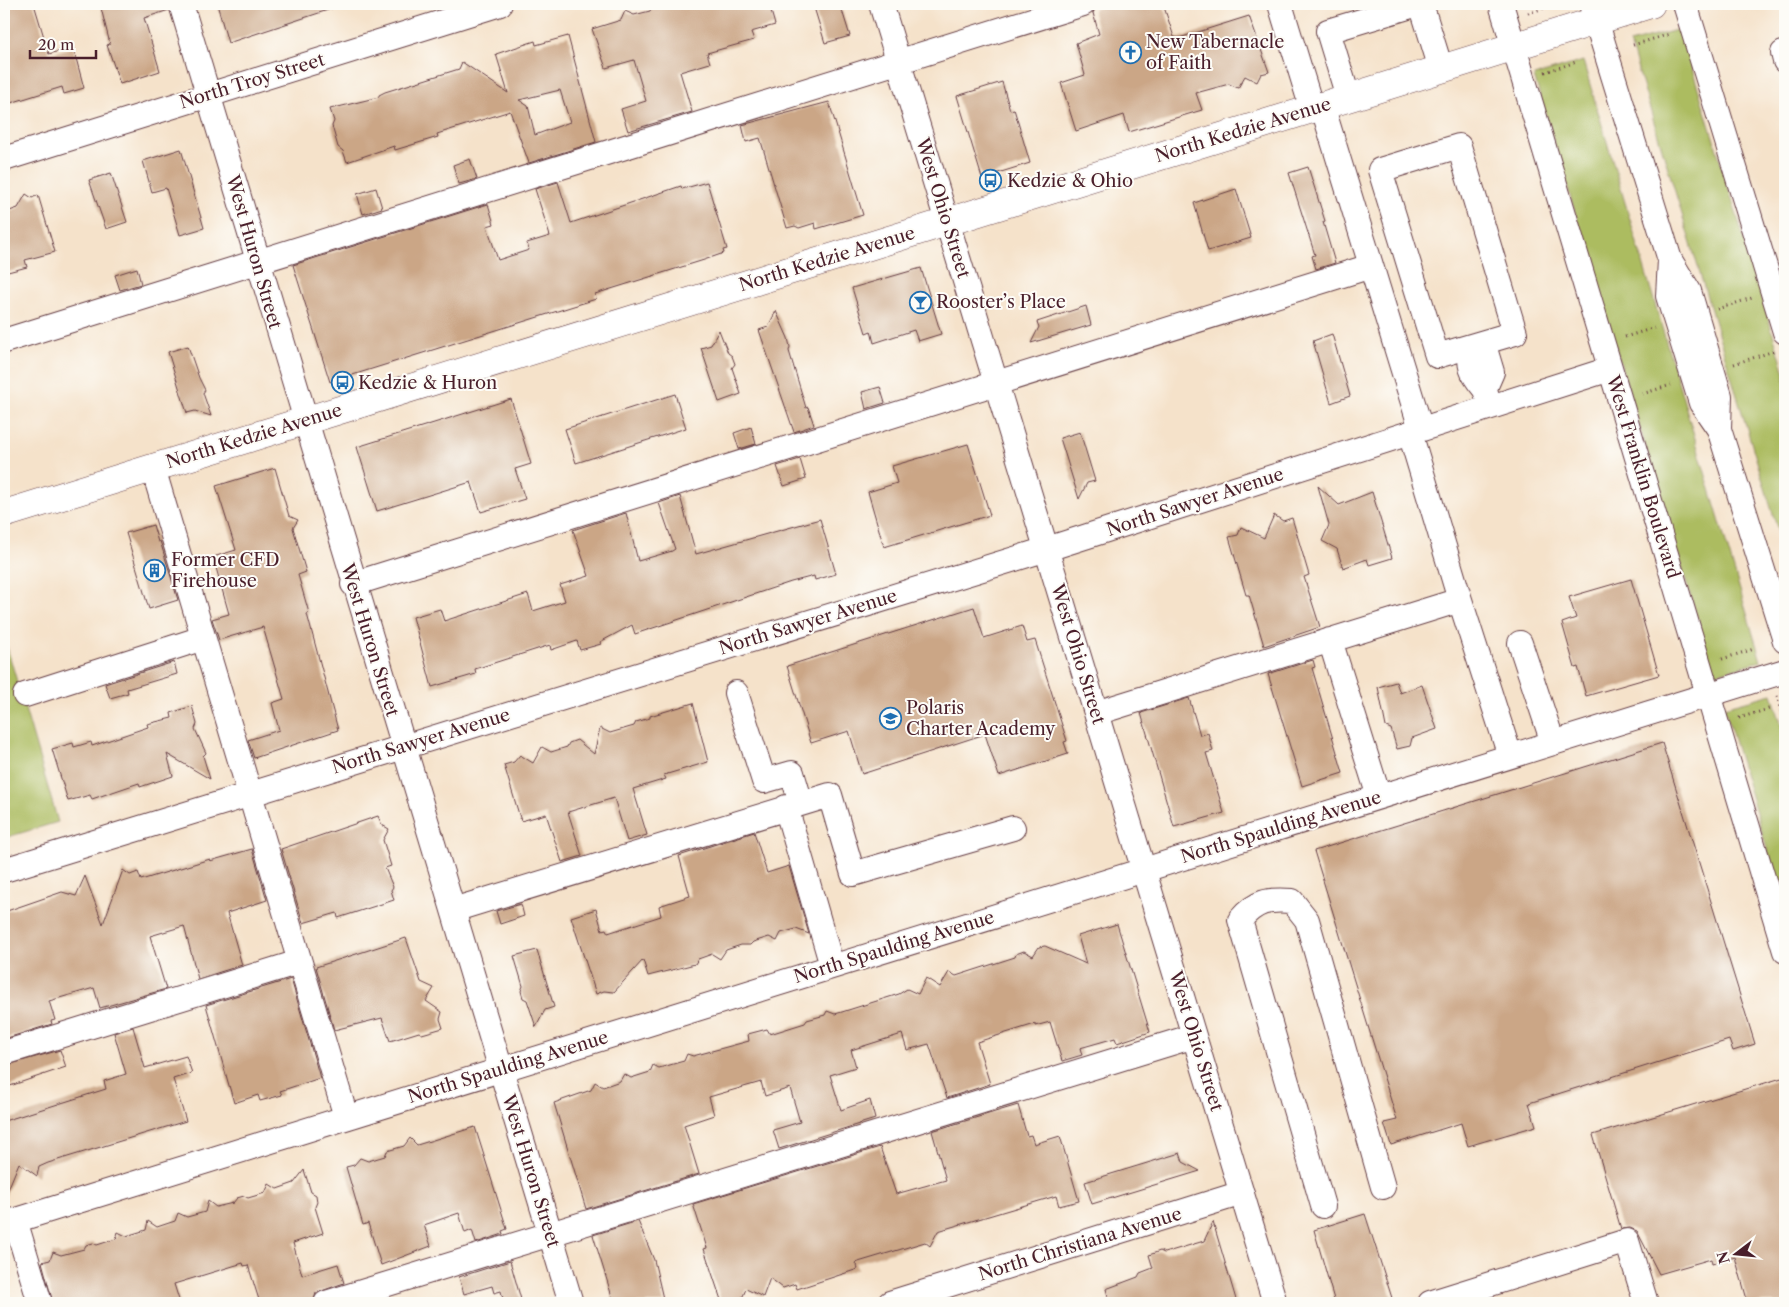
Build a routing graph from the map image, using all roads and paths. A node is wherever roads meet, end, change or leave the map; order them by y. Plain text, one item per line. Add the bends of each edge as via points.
1 (181, 4) edge
2 (500, 4) edge
3 (882, 4) edge
4 (1083, 4) edge
5 (1280, 4) edge
6 (1419, 4) edge
7 (1557, 4) edge
8 (1650, 4) edge
9 (1686, 4) edge
10 (1510, 10) edge
11 (1594, 12) edge
12 (1678, 32) dead end
13 (1633, 45) dead end
14 (1513, 46) junction
15 (1785, 53) edge
16 (1785, 61) edge
17 (899, 62) junction
18 (1576, 62) dead end
19 (1441, 69) junction
20 (1542, 73) dead end
21 (208, 95) junction
22 (1348, 97) junction
23 (1317, 107) junction
24 (4, 159) edge
25 (947, 221) junction
26 (257, 261) junction
27 (1371, 266) junction
28 (1759, 296) dead end
29 (1714, 310) dead end
30 (1657, 327) dead end
31 (1616, 340) dead end
32 (4, 341) edge
33 (1780, 342) edge
34 (1472, 346) junction
35 (1732, 365) dead end
36 (1610, 368) junction
37 (996, 383) junction
38 (1675, 384) dead end
39 (1634, 397) dead end
40 (1487, 398) junction
41 (304, 421) junction
42 (1416, 431) junction
43 (153, 468) junction
44 (4, 514) edge
45 (1047, 549) junction
46 (354, 584) junction
47 (1460, 600) junction
48 (203, 638) junction
49 (1330, 640) junction
50 (1785, 641) edge
51 (1520, 643) dead end
52 (1754, 649) dead end
53 (1713, 662) dead end
54 (1785, 671) edge
55 (736, 693) dead end
56 (25, 695) dead end
57 (1708, 695) junction
58 (1779, 706) dead end
59 (1772, 708) dead end
60 (1096, 713) junction
61 (1730, 721) dead end
62 (1785, 725) edge
63 (1552, 743) junction
64 (403, 747) junction
65 (1510, 756) junction
66 (249, 794) junction
67 (1378, 797) junction
68 (794, 805) junction
69 (1014, 828) dead end
70 (4, 870) edge
71 (1144, 870) junction
72 (452, 910) junction
73 (1785, 951) edge
74 (299, 962) junction
75 (832, 966) junction
76 (1194, 1036) junction
77 (4, 1053) edge
78 (500, 1069) junction
79 (346, 1117) junction
80 (1383, 1187) dead end
81 (1242, 1193) junction
82 (1323, 1206) dead end
83 (7, 1219) edge
84 (550, 1234) junction
85 (40, 1303) edge
86 (326, 1303) edge
87 (571, 1303) edge
88 (890, 1303) edge
89 (1275, 1303) edge
90 (1430, 1303) edge
91 (1646, 1303) edge

1 - 21 street, West Huron Street
2 - 21 street, North Troy Street
3 - 17 street, West Ohio Street
4 - 17 street
5 - 23 street
6 - 19 street
6 - 22 street via 1328,31
7 - 10 path
8 - 11 main road, North Kedzie Avenue
9 - 33 street
10 - 14 street, West Franklin Boulevard
11 - 14 main road, North Kedzie Avenue
11 - 50 street via 1670,260 1668,296 1701,403 1719,428
12 - 13 path
14 - 19 main road, North Kedzie Avenue
14 - 36 street, West Franklin Boulevard
15 - 16 street
17 - 25 street, West Ohio Street
17 - 26 street
18 - 20 path
19 - 22 main road, North Kedzie Avenue
21 - 24 street, North Troy Street
21 - 26 street, West Huron Street
22 - 23 main road, North Kedzie Avenue
23 - 25 main road, North Kedzie Avenue
23 - 27 street
25 - 37 street, West Ohio Street
25 - 41 main road, North Kedzie Avenue
26 - 32 street
26 - 41 street, West Huron Street
27 - 37 street
27 - 42 street
28 - 29 path
30 - 31 path
33 - 35 path
34 - 34 street via 1437,356 1380,170 1459,146 1515,333
34 - 40 street via 1486,352 1492,372
36 - 40 street, North Sawyer Avenue
36 - 57 street, West Franklin Boulevard
37 - 45 street, West Ohio Street
37 - 46 street
38 - 39 path
40 - 42 street, North Sawyer Avenue
41 - 43 main road, North Kedzie Avenue
41 - 46 street, West Huron Street
42 - 45 street, North Sawyer Avenue
42 - 47 street
43 - 44 main road, North Kedzie Avenue
43 - 48 street
45 - 60 street, West Ohio Street
45 - 64 street, North Sawyer Avenue
46 - 64 street, West Huron Street
47 - 49 street
47 - 65 street
48 - 56 street
48 - 66 street
49 - 60 street
49 - 67 street
51 - 63 street
52 - 53 path
54 - 57 street, North Spaulding Avenue
55 - 68 street via 764,782 792,772
57 - 63 street, North Spaulding Avenue
57 - 73 street, West Franklin Boulevard
58 - 62 path
59 - 61 path
60 - 71 street, West Ohio Street
63 - 65 street, North Spaulding Avenue
64 - 66 street, North Sawyer Avenue
64 - 72 street, West Huron Street
65 - 67 street, North Spaulding Avenue
66 - 70 street, North Sawyer Avenue
66 - 74 street
67 - 71 street, North Spaulding Avenue
68 - 69 street via 830,795 853,874
68 - 72 street
68 - 75 street
71 - 75 street, North Spaulding Avenue
71 - 76 street, West Ohio Street
72 - 78 street, West Huron Street
74 - 77 street
74 - 79 street
75 - 78 street, North Spaulding Avenue
76 - 81 street, West Ohio Street
76 - 84 street
78 - 79 street, North Spaulding Avenue
78 - 84 street, West Huron Street
79 - 83 street, North Spaulding Avenue
80 - 82 street via 1307,920 1292,901 1274,899 1251,907 1240,920
81 - 88 street, North Christiana Avenue
81 - 89 street, West Ohio Street
83 - 85 street
84 - 86 street
84 - 87 street, West Huron Street
90 - 91 street via 1627,1241

